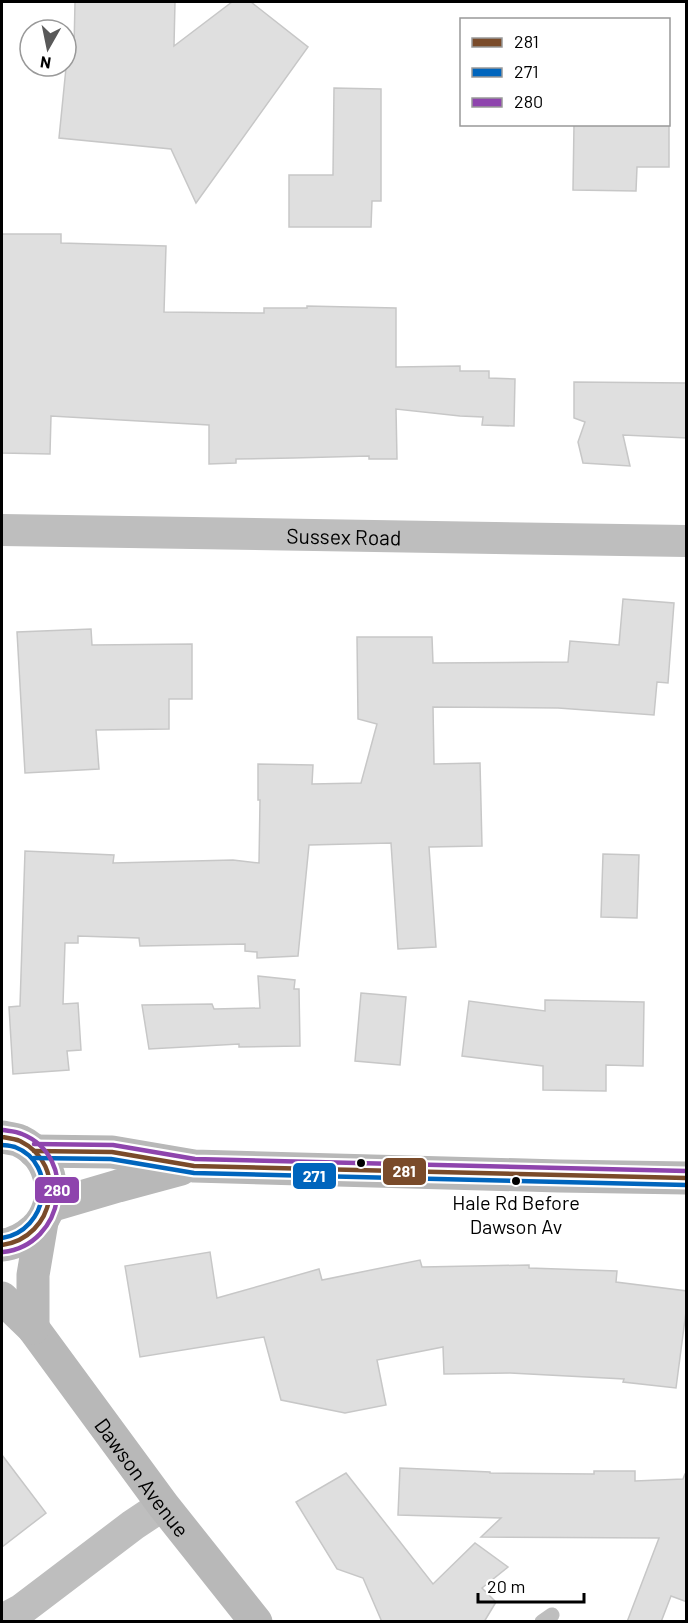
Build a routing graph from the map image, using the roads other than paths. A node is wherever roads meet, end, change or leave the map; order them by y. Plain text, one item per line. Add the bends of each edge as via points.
1 (2, 530) edge
2 (687, 541) edge
3 (2, 1137) edge
4 (34, 1152) junction
5 (194, 1166) junction
6 (687, 1178) edge
7 (46, 1214) junction
8 (2, 1245) edge
9 (2, 1298) edge
10 (33, 1328) junction
11 (163, 1505) junction
12 (2, 1620) edge
13 (256, 1622) edge

1 - 2 street, Sussex Road
3 - 4 main road via 20,1142
4 - 5 main road via 112,1152
4 - 7 main road via 46,1168 51,1186
5 - 6 main road
5 - 7 main road via 118,1186
7 - 8 main road via 25,1238
7 - 10 main road via 33,1275
9 - 10 main road, Dawson Avenue
10 - 11 main road, Dawson Avenue
11 - 12 street
11 - 13 main road, Dawson Avenue

